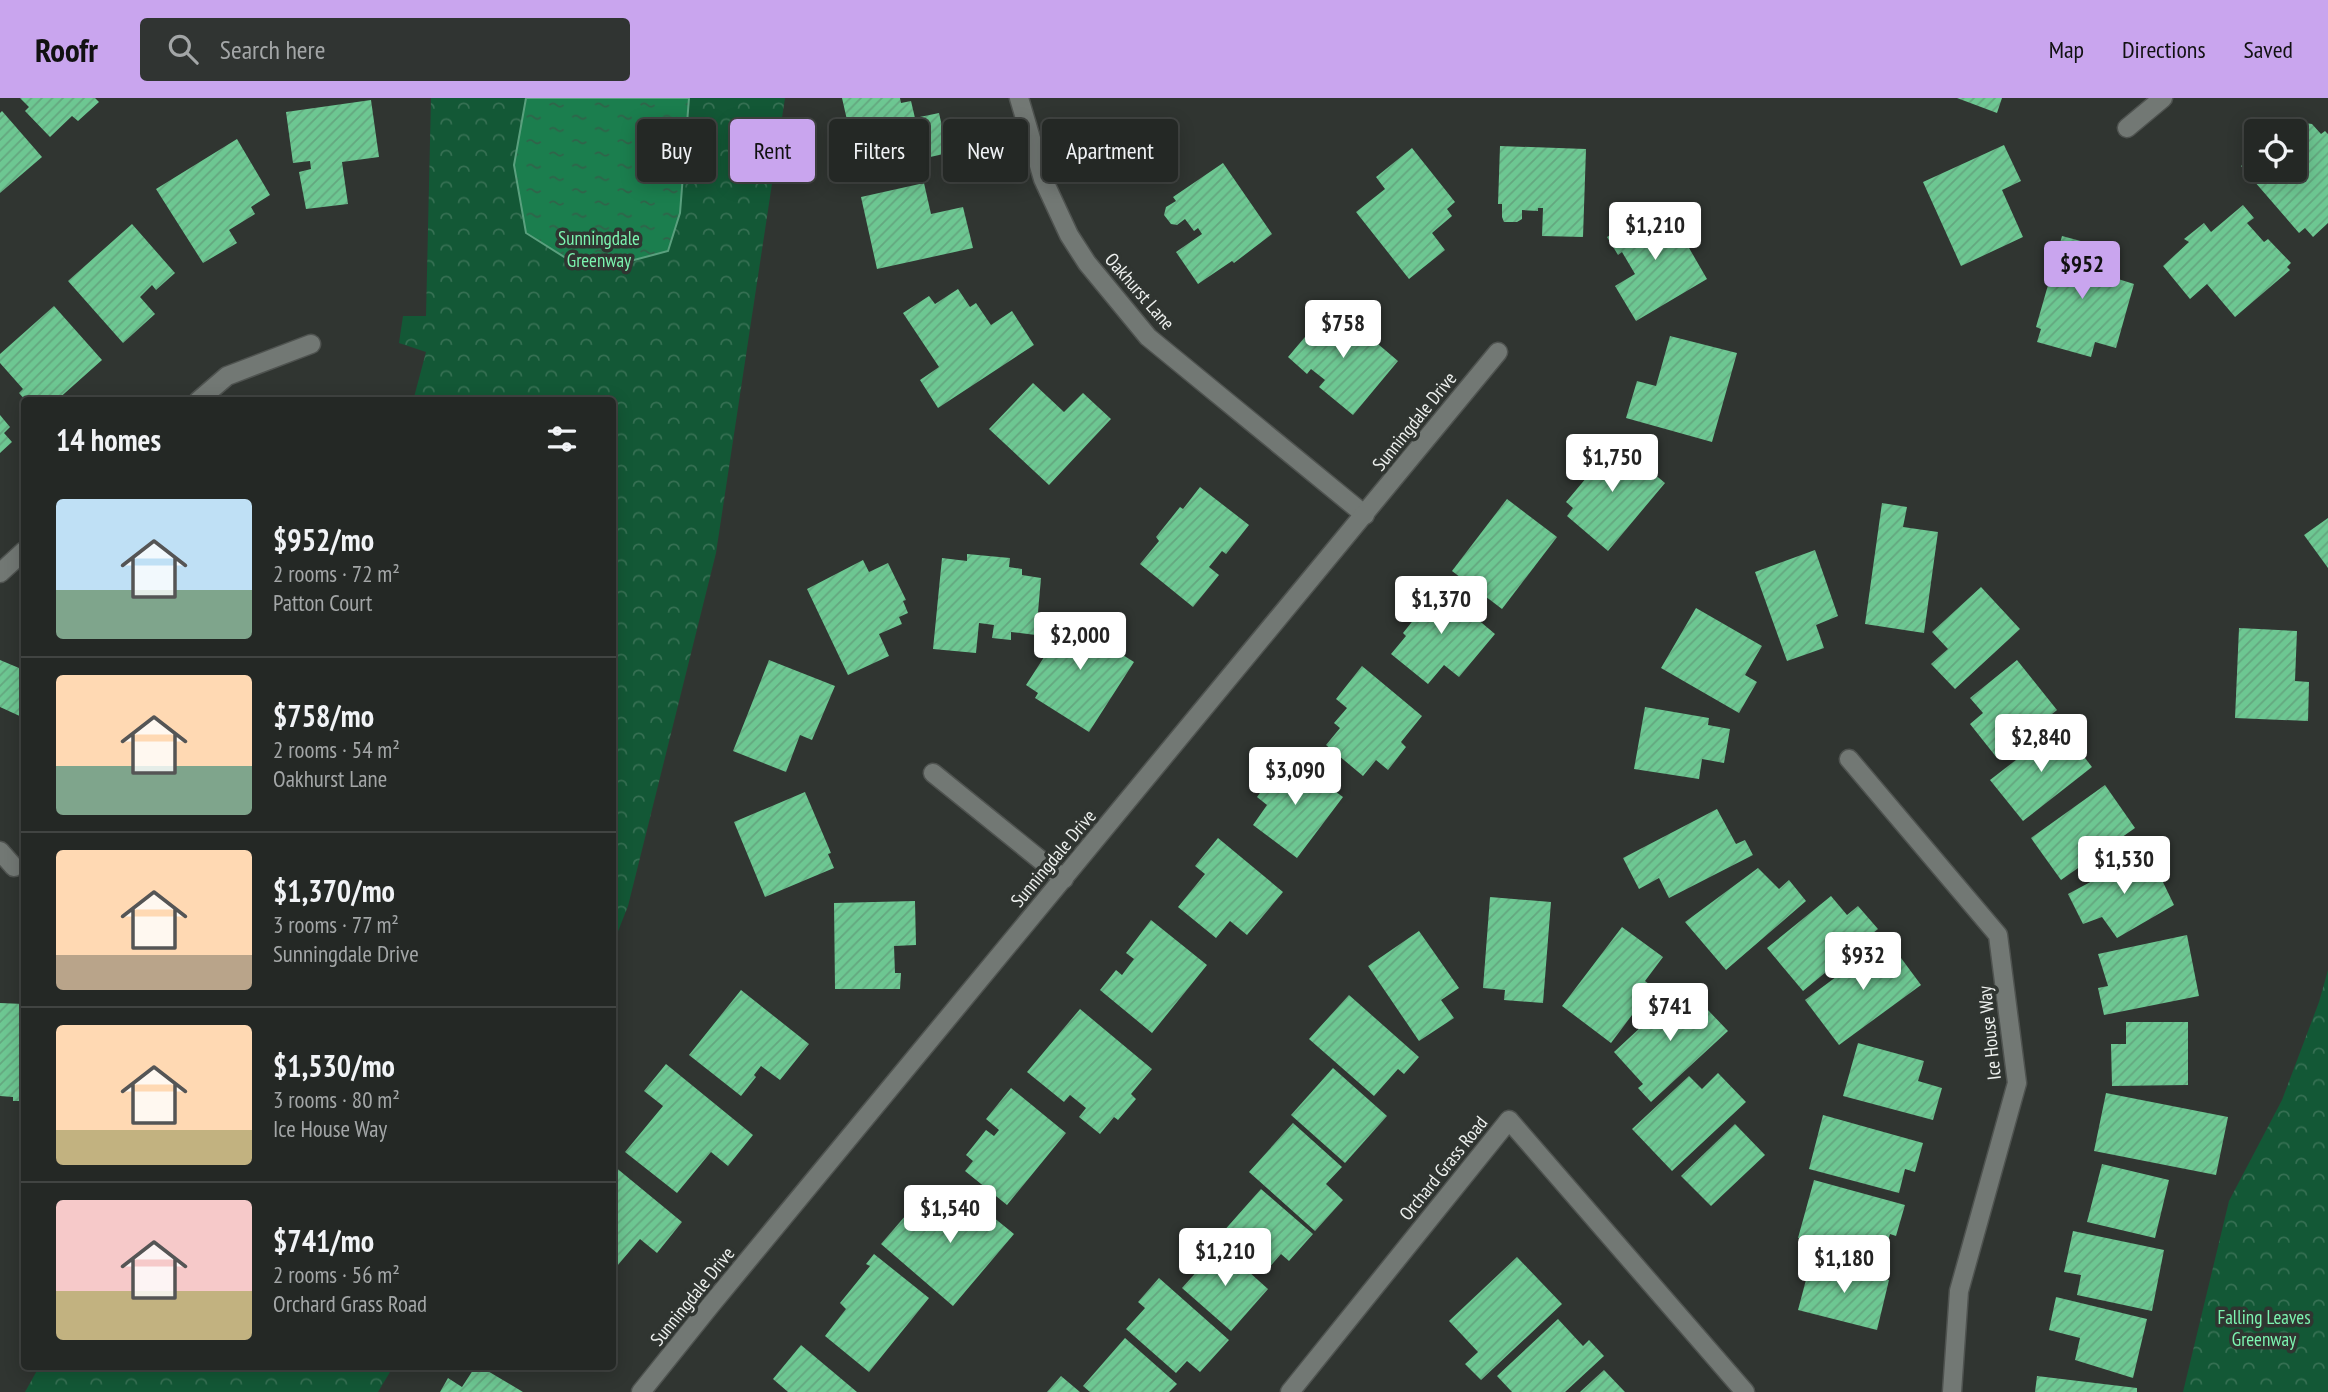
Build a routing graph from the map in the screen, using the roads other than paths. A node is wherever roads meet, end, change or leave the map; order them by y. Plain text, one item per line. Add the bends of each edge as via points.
1 (1019, 98) edge
2 (2163, 98) edge
3 (2127, 128) dead end
4 (311, 344) dead end
5 (1498, 352) dead end
6 (203, 397) edge
7 (1365, 515) junction
8 (21, 554) edge
9 (0, 573) edge
10 (1849, 759) dead end
11 (933, 773) dead end
12 (0, 851) edge
13 (14, 867) dead end
14 (1064, 878) junction
15 (641, 1392) edge
16 (1290, 1392) edge
17 (1745, 1392) edge
18 (1952, 1392) edge

1 - 7 street, Oakhurst Lane via 1044,179 1069,235 1148,337
2 - 3 street
4 - 6 street via 227,376
5 - 7 street, Sunningdale Drive
7 - 14 street, Sunningdale Drive
8 - 9 street
10 - 18 street, Ice House Way via 1998,935 2017,1083 1959,1291
11 - 14 street
12 - 13 street
14 - 15 street, Sunningdale Drive
16 - 17 street, Orchard Grass Road via 1509,1120

